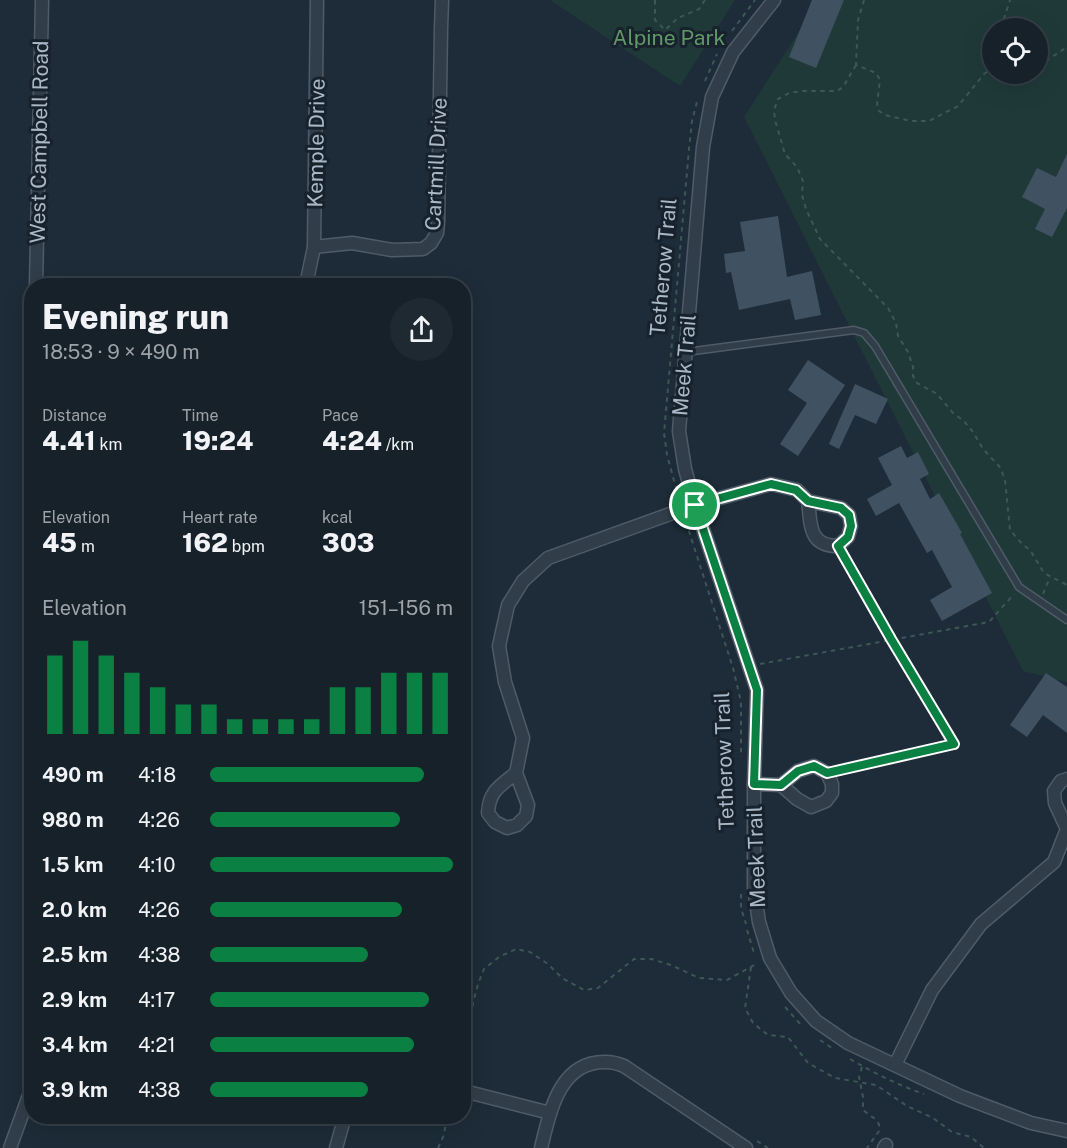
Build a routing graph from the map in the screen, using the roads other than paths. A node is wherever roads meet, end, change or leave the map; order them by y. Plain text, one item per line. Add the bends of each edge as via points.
1 (42, 0) edge
2 (318, 0) edge
3 (442, 0) edge
4 (774, 0) edge
5 (314, 247) junction
6 (36, 278) edge
7 (307, 278) edge
8 (686, 352) junction
9 (808, 501) junction
10 (695, 505) junction
11 (1067, 620) edge
12 (516, 773) dead end
13 (1067, 779) edge
14 (754, 784) junction
15 (781, 785) junction
16 (1067, 829) edge
17 (895, 1065) junction
18 (471, 1093) edge
19 (24, 1109) edge
20 (550, 1113) junction
21 (343, 1124) edge
22 (1067, 1131) edge
23 (748, 1142) edge
24 (10, 1148) edge
25 (336, 1148) edge
26 (541, 1148) edge

1 - 6 street, West Campbell Road
2 - 5 street, Kemple Drive
3 - 5 street, Cartmill Drive via 438,223 431,243 423,249 392,250 352,243
4 - 8 street, Meek Trail via 733,52 712,97 703,147
5 - 7 street, Kemple Drive
8 - 10 street, Meek Trail via 679,431
8 - 11 lane via 854,330 864,333 1019,587
9 - 9 street via 817,540 827,546 838,546 848,537 849,515 841,508
9 - 10 street via 796,490 771,484
10 - 12 street via 548,558 523,581 508,605 499,646 505,682 523,738
10 - 14 street, Meek Trail via 757,690
13 - 16 street via 1054,791
14 - 15 street
14 - 17 street, Meek Trail via 754,888 770,958 791,993 816,1021 848,1043
15 - 15 street via 811,807 826,801 832,793 827,773 814,766 798,771
16 - 17 street via 1054,862 981,924 932,990
17 - 22 street, Meek Trail via 960,1096 1031,1123
18 - 20 street
19 - 24 street
20 - 23 street via 560,1089 574,1071 608,1061 624,1066
20 - 26 street
21 - 25 street

